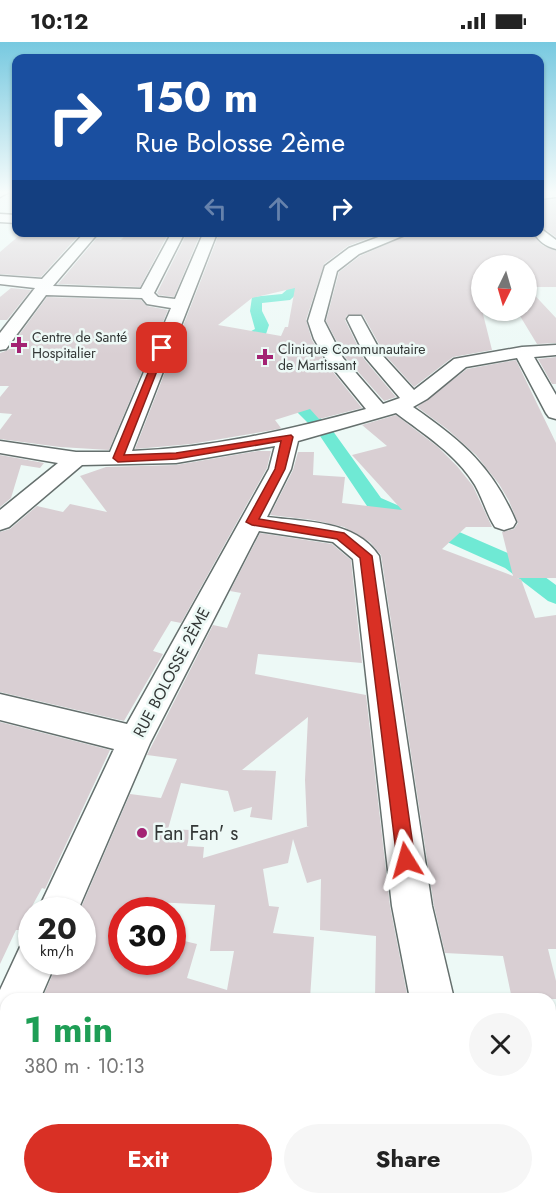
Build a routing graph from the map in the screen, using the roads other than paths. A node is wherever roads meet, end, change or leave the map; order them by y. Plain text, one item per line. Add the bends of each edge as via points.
1 (80, 246) edge
2 (171, 246) edge
3 (205, 246) edge
4 (367, 246) edge
5 (0, 280) edge
6 (43, 287) junction
7 (146, 294) junction
8 (181, 305) junction
9 (355, 319) dead end
10 (0, 345) edge
11 (556, 350) edge
12 (522, 352) junction
13 (397, 406) junction
14 (556, 412) edge
15 (294, 435) junction
16 (0, 447) edge
17 (118, 458) junction
18 (76, 459) junction
19 (0, 522) edge
20 (252, 522) junction
21 (504, 522) dead end
22 (0, 707) edge
23 (135, 740) junction
24 (64, 897) edge
25 (29, 975) edge
26 (21, 993) edge
27 (431, 993) edge

1 - 6 street
2 - 7 street
3 - 8 street
4 - 13 street via 330,269 316,321 336,361
5 - 6 street
6 - 7 street
6 - 10 street
7 - 8 street via 153,301
8 - 17 street
9 - 13 street
11 - 12 street
12 - 13 street via 460,363
12 - 14 street
13 - 15 street
13 - 21 street via 469,460 495,496
15 - 17 street via 176,456
15 - 20 street, RUE BOLOSSE 2ÈME
16 - 18 street
17 - 18 street
18 - 19 street
20 - 23 street, RUE BOLOSSE 2ÈME
20 - 27 street via 340,536 366,556 412,906
22 - 23 street
23 - 24 street, RUE BOLOSSE 2ÈME
25 - 26 street

